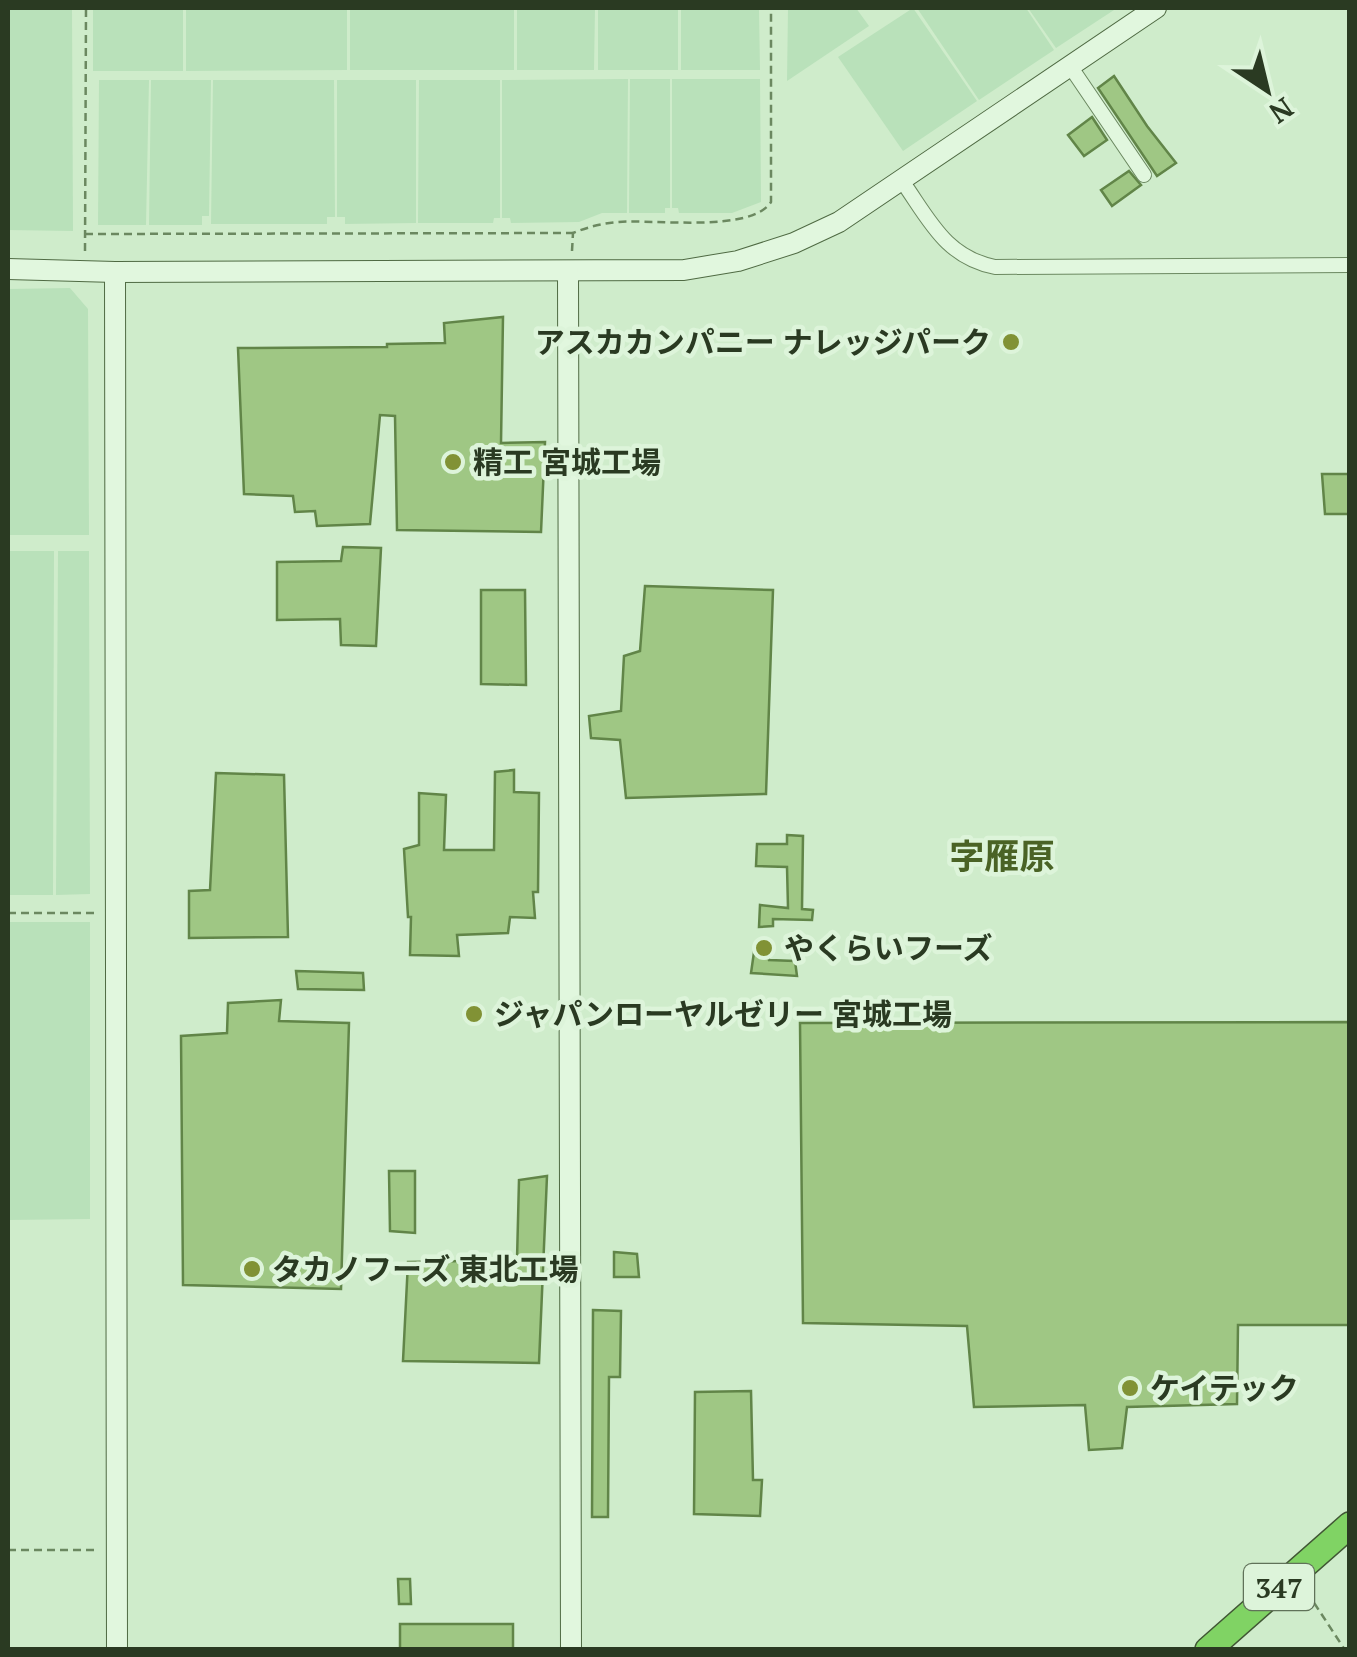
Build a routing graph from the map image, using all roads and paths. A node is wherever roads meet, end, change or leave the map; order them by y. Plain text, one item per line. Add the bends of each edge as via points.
1 (86, 8) edge
2 (771, 8) edge
3 (1156, 8) edge
4 (1070, 66) junction
5 (1144, 175) dead end
6 (902, 181) junction
7 (85, 234) junction
8 (572, 236) junction
9 (85, 255) dead end
10 (570, 261) junction
11 (1350, 265) edge
12 (8, 269) edge
13 (115, 272) junction
14 (8, 912) edge
15 (117, 913) junction
16 (1350, 1525) edge
17 (8, 1550) edge
18 (117, 1550) junction
19 (1294, 1574) junction
20 (117, 1650) edge
21 (570, 1650) edge
22 (1208, 1650) edge
23 (1345, 1650) edge

1 - 7 path
2 - 8 path via 766,210 737,220 616,222
3 - 4 street
4 - 5 street
4 - 6 street
6 - 10 street via 839,222 738,262 684,270
6 - 11 street via 947,244 995,267
7 - 8 path
7 - 9 path
8 - 10 path
10 - 13 street
10 - 21 street
12 - 13 street
13 - 15 street
14 - 15 path
15 - 18 street
16 - 19 highway, 347
17 - 18 path
18 - 20 street
19 - 22 highway, 347
19 - 23 path

